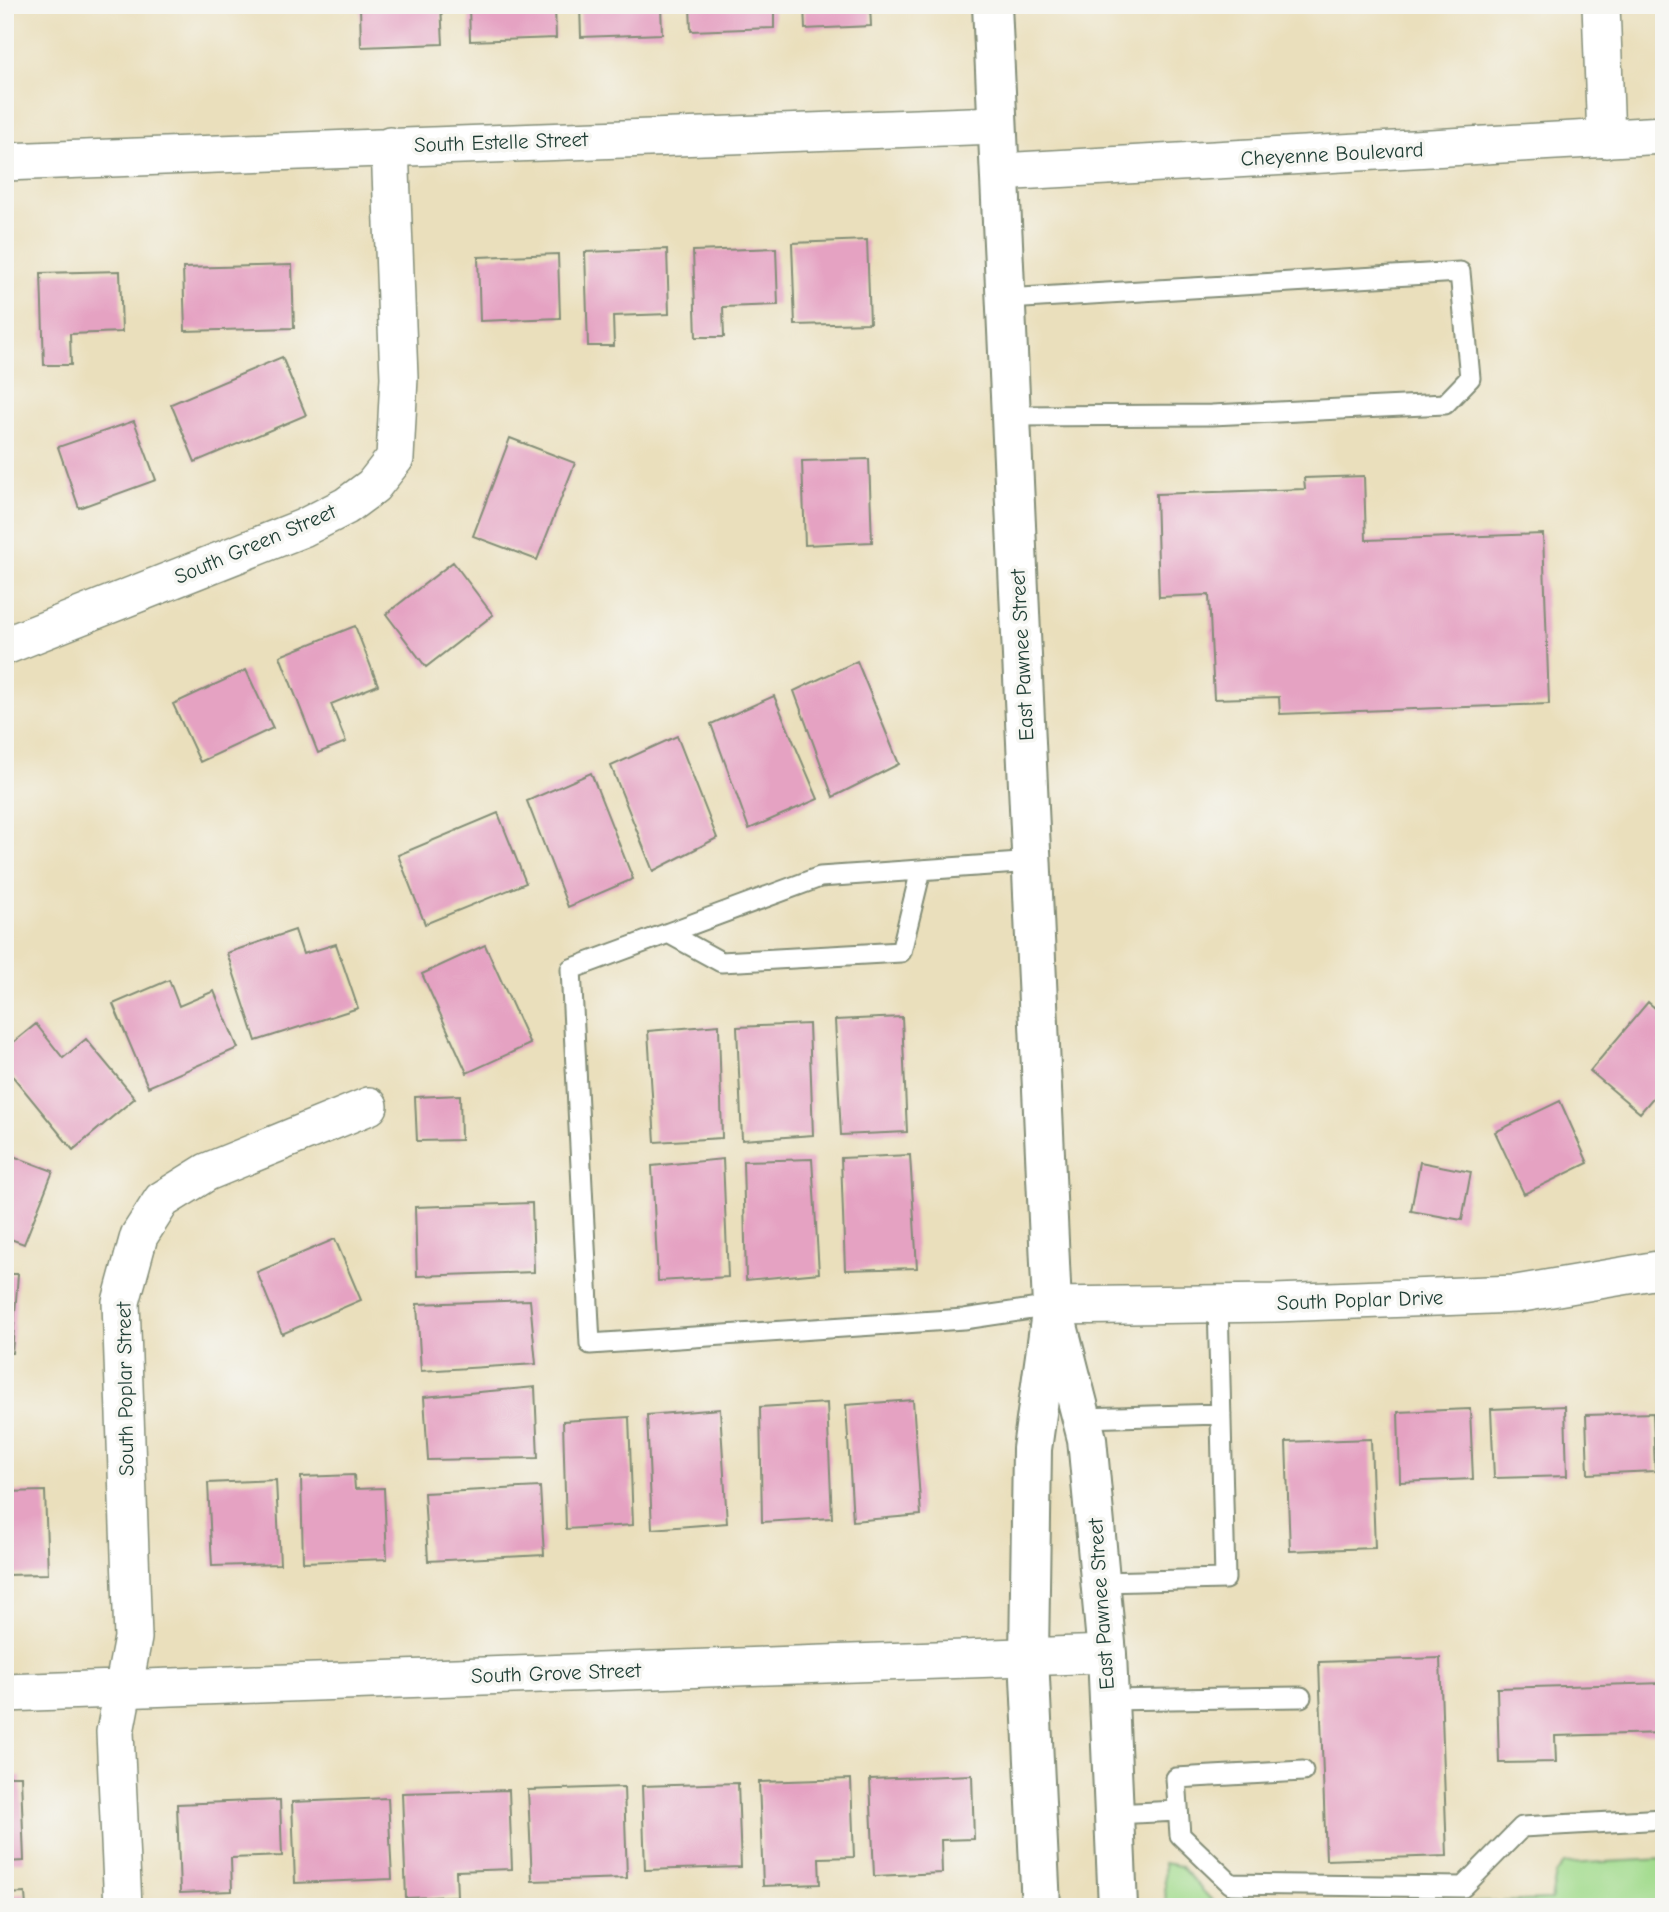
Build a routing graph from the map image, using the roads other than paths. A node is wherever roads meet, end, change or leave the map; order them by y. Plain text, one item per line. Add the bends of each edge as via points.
1 (992, 5) edge
2 (1601, 5) edge
3 (998, 125) junction
4 (1664, 135) edge
5 (1606, 139) junction
6 (390, 146) junction
7 (5, 162) edge
8 (1000, 172) junction
9 (1006, 299) junction
10 (1011, 416) junction
11 (5, 646) edge
12 (1032, 862) junction
13 (921, 870) junction
14 (668, 933) junction
15 (369, 1106) dead end
16 (1664, 1269) edge
17 (1218, 1303) junction
18 (1052, 1306) junction
19 (1221, 1414) junction
20 (1082, 1418) junction
21 (1100, 1582) junction
22 (1107, 1654) junction
23 (1029, 1657) junction
24 (124, 1688) junction
25 (5, 1693) edge
26 (1301, 1697) dead end
27 (1108, 1700) junction
28 (1303, 1771) dead end
29 (1178, 1811) junction
30 (1114, 1814) junction
31 (1664, 1819) edge
32 (123, 1907) edge
33 (1041, 1907) edge
34 (1118, 1907) edge

1 - 3 main road, East Pawnee Street
2 - 5 street
3 - 6 street, South Estelle Street
3 - 8 main road, East Pawnee Street
4 - 5 street, Cheyenne Boulevard
5 - 8 street, Cheyenne Boulevard
6 - 7 street, South Estelle Street
6 - 11 street, South Green Street via 399,377 396,458 373,486 303,528
8 - 9 main road, East Pawnee Street
9 - 10 main road, East Pawnee Street
9 - 10 lane via 1460,272 1470,378 1445,404 1212,415
10 - 12 main road, East Pawnee Street
12 - 13 lane
12 - 18 main road, East Pawnee Street
13 - 14 lane via 821,877
13 - 14 lane via 901,952 721,962
14 - 18 lane via 571,970 590,1344 964,1319
15 - 24 street, South Poplar Street via 207,1172 162,1200 139,1236 121,1302 133,1639
16 - 17 street, South Poplar Drive via 1516,1294
17 - 18 street, South Poplar Drive
17 - 19 lane
18 - 20 main road, East Pawnee Street
18 - 23 main road, East Pawnee Street via 1032,1449
19 - 20 lane
19 - 21 lane via 1225,1580
20 - 21 main road, East Pawnee Street
21 - 22 main road, East Pawnee Street
22 - 23 street, South Grove Street
22 - 27 main road, East Pawnee Street
23 - 24 street, South Grove Street
23 - 33 main road, East Pawnee Street
24 - 25 street, South Grove Street
24 - 32 street, South Poplar Street via 115,1732
26 - 27 lane
27 - 30 main road, East Pawnee Street
28 - 29 lane via 1176,1778
29 - 30 lane
29 - 31 lane via 1180,1835 1231,1884 1464,1886 1522,1827
30 - 34 main road, East Pawnee Street

